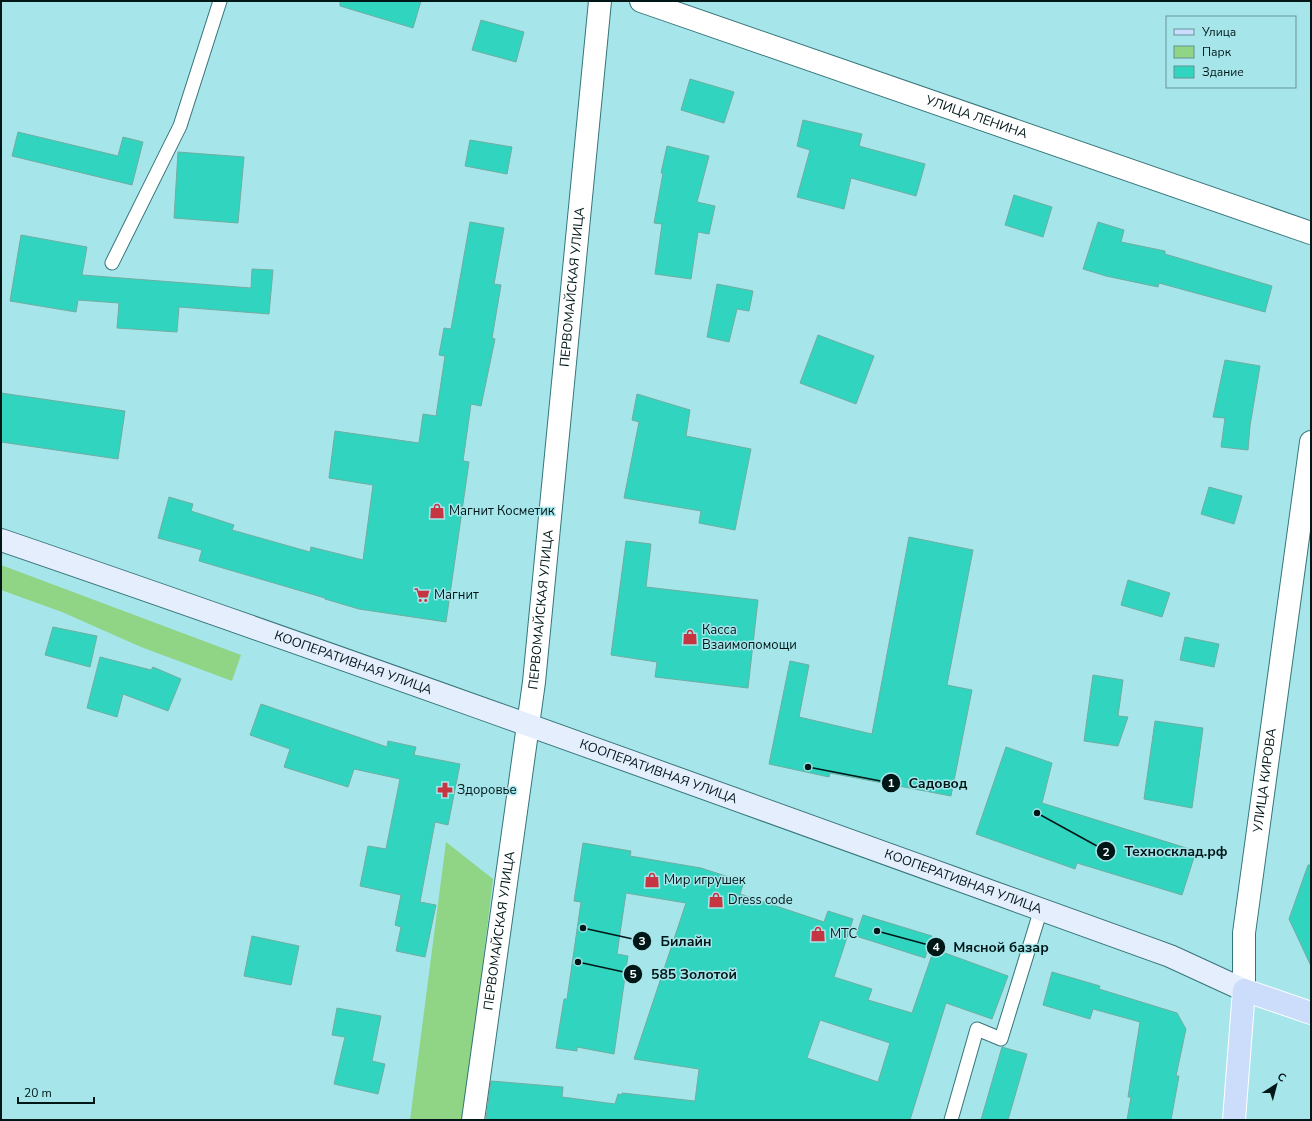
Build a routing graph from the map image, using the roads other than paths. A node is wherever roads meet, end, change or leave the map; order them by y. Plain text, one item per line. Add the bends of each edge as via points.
1 (220, 1) edge
2 (600, 1) edge
3 (641, 1) edge
4 (1311, 233) edge
5 (112, 263) dead end
6 (1311, 442) edge
7 (1, 540) edge
8 (527, 726) junction
9 (1042, 910) junction
10 (1244, 990) junction
11 (1311, 1014) edge
12 (473, 1120) edge
13 (951, 1120) edge
14 (1234, 1120) edge

1 - 5 lane via 180,126
2 - 8 street, ПЕРВОМАЙСКАЯ УЛИЦА via 534,682
3 - 4 street, УЛИЦА ЛЕНИНА
6 - 10 street, УЛИЦА КИРОВА via 1244,933
7 - 8 street, КООПЕРАТИВНАЯ УЛИЦА
8 - 9 street, КООПЕРАТИВНАЯ УЛИЦА
8 - 12 street, ПЕРВОМАЙСКАЯ УЛИЦА
9 - 10 street, КООПЕРАТИВНАЯ УЛИЦА via 1170,956
9 - 13 lane via 1001,1039 976,1029
10 - 11 main road, КООПЕРАТИВНАЯ УЛИЦА
10 - 14 main road, УЛИЦА КИРОВА

